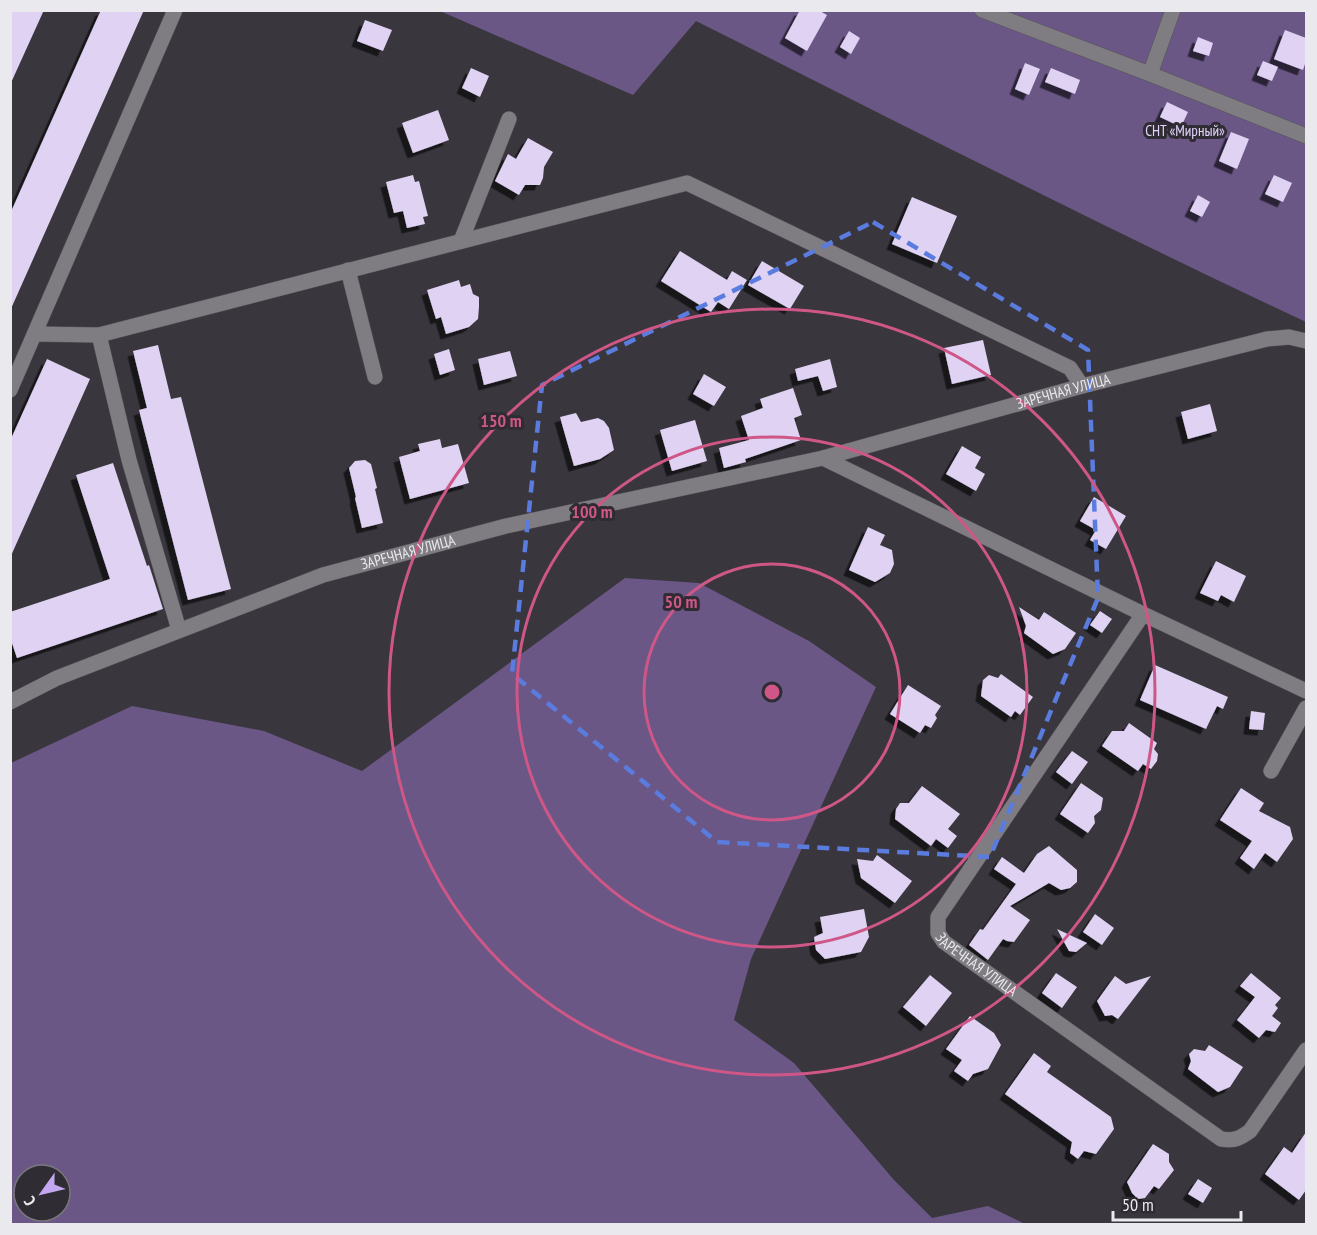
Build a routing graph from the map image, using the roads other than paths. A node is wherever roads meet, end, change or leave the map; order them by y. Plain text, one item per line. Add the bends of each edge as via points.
1 (175, 10) edge
2 (982, 10) edge
3 (1173, 10) edge
4 (1150, 74) junction
5 (509, 118) dead end
6 (1306, 136) edge
7 (461, 241) junction
8 (348, 270) junction
9 (35, 334) junction
10 (99, 335) junction
11 (1306, 341) edge
12 (375, 377) dead end
13 (1082, 386) junction
14 (10, 390) edge
15 (823, 458) junction
16 (1143, 614) junction
17 (179, 630) junction
18 (1306, 691) edge
19 (10, 702) edge
20 (1306, 708) edge
21 (1271, 771) dead end
22 (1306, 1050) edge

1 - 9 street
2 - 4 street
3 - 4 street
4 - 6 street
5 - 7 street
7 - 8 street
7 - 13 street via 687,183 1070,368
8 - 10 street
8 - 12 street
9 - 10 street
9 - 14 street
10 - 17 street via 129,460
11 - 13 street, ЗАРЕЧНАЯ УЛИЦА via 1289,337 1267,339
13 - 15 street, ЗАРЕЧНАЯ УЛИЦА
15 - 16 street
15 - 17 street, ЗАРЕЧНАЯ УЛИЦА via 506,526 323,575
16 - 18 street
16 - 22 street, ЗАРЕЧНАЯ УЛИЦА via 938,917 938,933 944,942 1221,1139 1230,1141 1250,1131
17 - 19 street, ЗАРЕЧНАЯ УЛИЦА via 57,678
20 - 21 street

